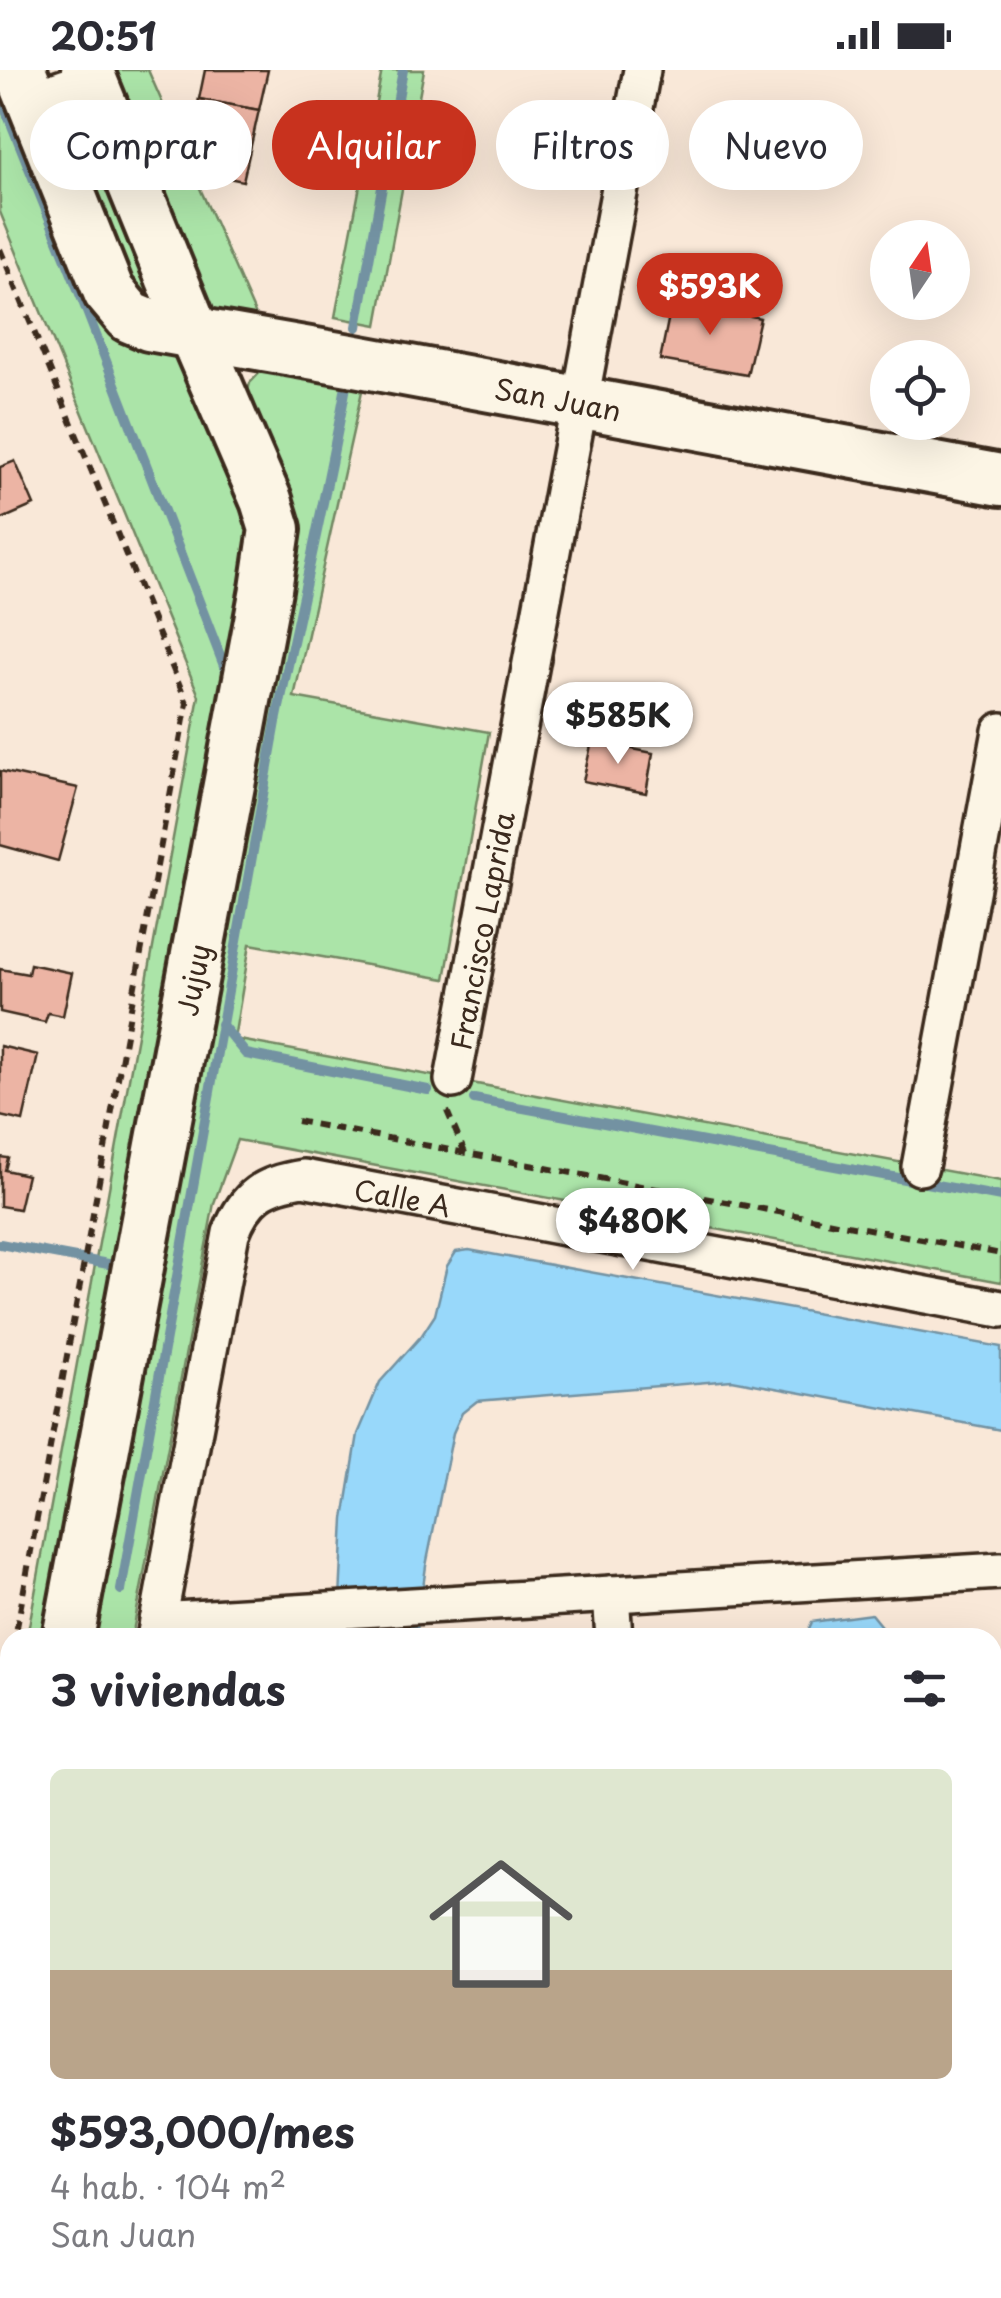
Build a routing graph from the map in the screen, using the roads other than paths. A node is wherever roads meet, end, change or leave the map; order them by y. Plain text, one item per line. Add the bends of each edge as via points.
1 (84, 70) edge
2 (642, 70) edge
3 (26, 84) edge
4 (194, 334) junction
5 (580, 402) junction
6 (1001, 480) edge
7 (1001, 731) edge
8 (453, 1080) road end
9 (920, 1167) dead end
10 (1001, 1309) edge
11 (1001, 1571) edge
12 (612, 1594) junction
13 (70, 1628) edge
14 (157, 1628) edge
15 (166, 1628) edge
16 (614, 1628) edge

1 - 3 street via 75,84
1 - 4 street, Jujuy
2 - 5 street, Francisco Laprida
3 - 4 street, San Juan via 118,305 149,325
4 - 5 street, San Juan
4 - 13 street, Jujuy via 266,500 274,543
5 - 6 street, San Juan
5 - 8 street, Francisco Laprida
7 - 9 street
10 - 14 street, Calle A via 303,1178 277,1182 240,1210 231,1233
11 - 12 street
12 - 15 street via 319,1611
12 - 16 street

